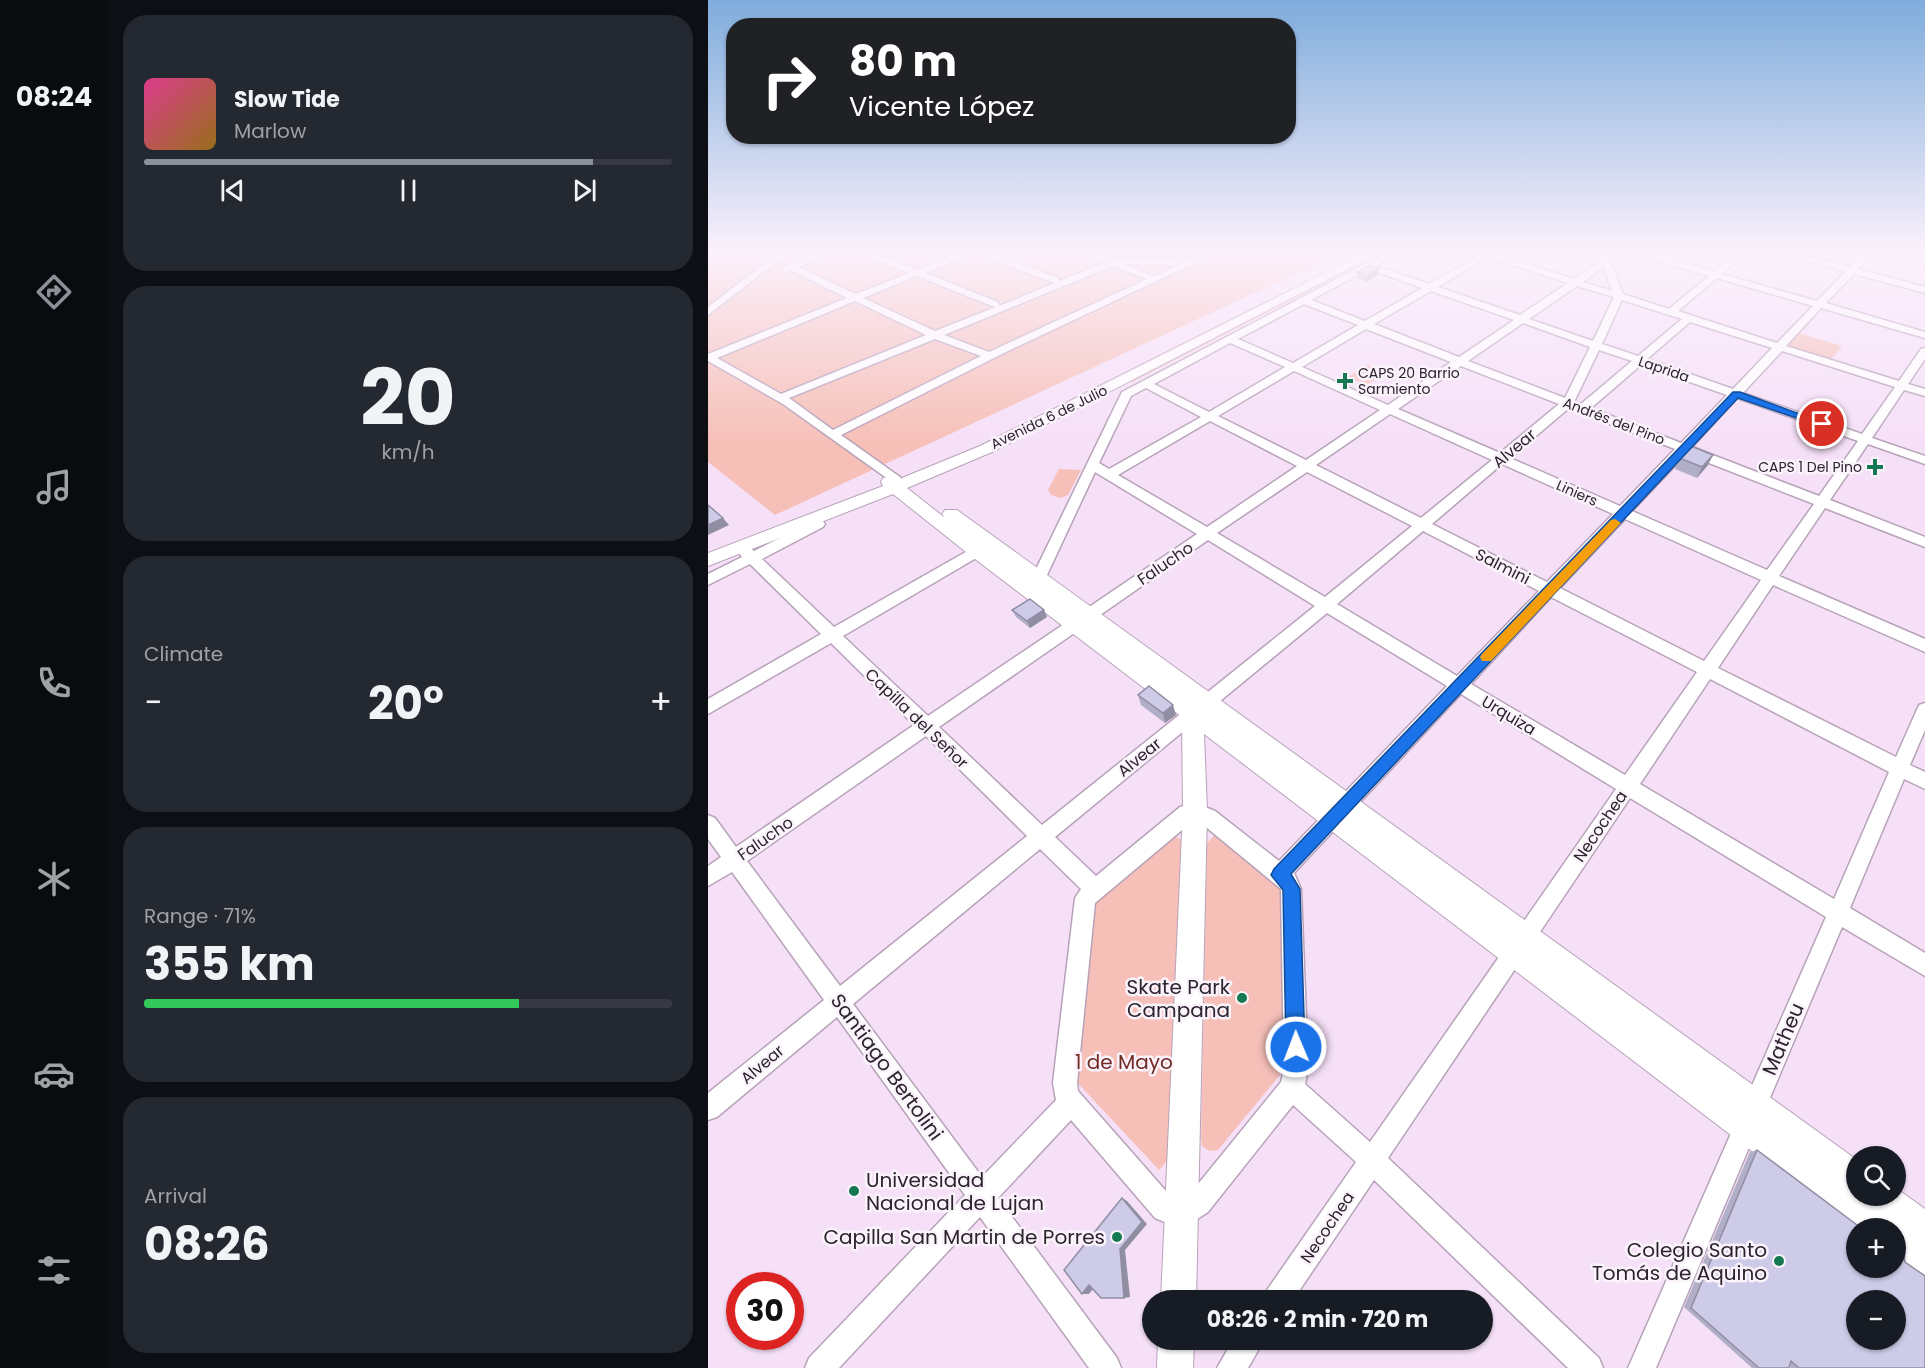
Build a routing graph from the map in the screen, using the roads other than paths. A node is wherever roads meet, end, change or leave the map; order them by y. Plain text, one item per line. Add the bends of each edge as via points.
1 (816, 314) edge
2 (888, 314) edge
3 (974, 314) edge
4 (978, 314) edge
5 (1080, 314) edge
6 (1238, 314) edge
7 (1254, 314) edge
8 (1279, 314) edge
9 (1337, 314) edge
10 (1385, 314) edge
11 (1505, 314) edge
12 (1528, 314) edge
13 (1610, 314) edge
14 (1677, 314) edge
15 (1677, 314) edge
16 (1812, 314) edge
17 (1851, 314) edge
18 (1689, 318) junction
19 (1520, 319) junction
20 (1366, 325) junction
21 (931, 334) junction
22 (1925, 335) edge
23 (1230, 339) junction
24 (1594, 345) junction
25 (1781, 347) junction
26 (1925, 351) edge
27 (990, 356) junction
28 (708, 357) edge
29 (1459, 361) junction
30 (1640, 361) junction
31 (1293, 367) junction
32 (1902, 385) junction
33 (1138, 387) junction
34 (1925, 392) edge
35 (1737, 394) junction
36 (777, 397) junction
37 (1568, 403) junction
38 (1389, 409) junction
39 (1583, 409) junction
40 (1209, 416) junction
41 (832, 435) junction
42 (1865, 439) junction
43 (1686, 449) junction
44 (1500, 459) junction
45 (1925, 460) edge
46 (1092, 465) junction
47 (1306, 466) junction
48 (1109, 475) junction
49 (898, 482) junction
50 (1822, 502) junction
51 (1624, 513) junction
52 (818, 524) dead end
53 (1422, 524) junction
54 (1208, 533) junction
55 (1925, 542) edge
56 (984, 548) junction
57 (708, 552) edge
58 (746, 552) junction
59 (708, 560) edge
60 (1770, 578) junction
61 (708, 580) edge
62 (1035, 586) junction
63 (1551, 590) junction
64 (1326, 605) junction
65 (1081, 620) junction
66 (832, 636) junction
67 (1925, 646) edge
68 (1707, 670) junction
69 (1460, 686) junction
70 (708, 707) edge
71 (1200, 708) junction
72 (1925, 710) edge
73 (926, 726) junction
74 (1900, 768) junction
75 (1925, 781) edge
76 (1627, 786) junction
77 (1195, 811) junction
78 (1340, 812) junction
79 (708, 824) edge
80 (1040, 838) junction
81 (734, 859) junction
82 (1279, 875) junction
83 (708, 877) edge
84 (1095, 889) junction
85 (1838, 913) junction
86 (1519, 944) junction
87 (1925, 965) edge
88 (839, 1000) junction
89 (1292, 1088) junction
90 (1072, 1101) junction
91 (708, 1108) edge
92 (1750, 1116) junction
93 (1373, 1161) junction
94 (1846, 1173) edge
95 (981, 1197) junction
96 (1893, 1206) edge
97 (1182, 1216) junction
98 (1869, 1218) edge
99 (1925, 1230) edge
100 (1906, 1248) edge
101 (1925, 1262) edge
102 (1178, 1290) edge
103 (1284, 1290) edge
104 (1176, 1350) edge
105 (1243, 1350) edge
106 (819, 1368) edge
107 (1107, 1368) edge
108 (1175, 1368) edge
109 (1231, 1368) edge
110 (1589, 1368) edge
111 (1642, 1368) edge

1 - 28 street
2 - 21 street
3 - 21 street
4 - 21 street
5 - 27 street
6 - 49 main road, Avenida 6 de Julio
7 - 49 main road, Avenida 6 de Julio via 1020,433
8 - 23 street
9 - 20 street, Andrés del Pino
10 - 20 street
11 - 19 street, Laprida
12 - 19 street, Falucho
13 - 24 street
14 - 18 street
15 - 25 street
16 - 25 street
17 - 22 street
18 - 25 street
18 - 30 street
19 - 24 street, Laprida
19 - 29 street, Falucho
20 - 29 street, Andrés del Pino
20 - 31 street
21 - 27 street
21 - 36 street
23 - 31 street, Liniers
23 - 33 street
24 - 30 street, Laprida
24 - 37 street
25 - 32 street
25 - 35 street
26 - 32 street, Necochea
27 - 41 street
28 - 36 street
29 - 37 street, Andrés del Pino
29 - 38 street, Falucho
30 - 35 street, Laprida
30 - 39 street
31 - 38 street, Liniers
31 - 40 street
32 - 34 street
32 - 42 street, Necochea
33 - 40 street, Salmini
33 - 46 street via 1123,397
35 - 42 street, Laprida
35 - 43 street
36 - 41 street
37 - 39 street, Andrés del Pino
37 - 44 street, Alvear
38 - 44 street, Liniers
38 - 47 street, Falucho
39 - 43 street, Andrés del Pino
40 - 47 street, Salmini
40 - 48 street
41 - 49 street
42 - 45 street, Laprida
42 - 50 street, Necochea
43 - 50 street, Andrés del Pino
43 - 51 street
44 - 51 street, Liniers
44 - 53 street, Alvear
46 - 48 street, Urquiza
46 - 62 street
47 - 53 street, Salmini
47 - 54 street, Falucho
48 - 54 street, Urquiza
49 - 56 main road
49 - 57 main road, Avenida 6 de Julio
49 - 58 main road, Avenida 6 de Julio
50 - 55 street, Andrés del Pino
50 - 60 street, Necochea
51 - 60 street, Liniers
51 - 63 street
52 - 58 street
53 - 63 street, Salmini
53 - 64 street, Alvear
54 - 64 street, Urquiza
54 - 65 street, Falucho
56 - 62 main road
56 - 66 street
58 - 59 main road, Avenida 6 de Julio
58 - 61 street
58 - 66 street, Capilla del Señor
60 - 67 street, Liniers
60 - 68 street, Necochea
62 - 65 main road
63 - 68 street, Salmini
63 - 69 street
64 - 69 street, Urquiza
64 - 71 street, Alvear
65 - 71 main road
65 - 73 street, Falucho
66 - 70 street
66 - 73 street, Capilla del Señor
68 - 74 street, Salmini
68 - 76 street, Necochea
69 - 76 street, Urquiza
69 - 78 street
71 - 77 main road
71 - 78 main road
71 - 80 street, Alvear
72 - 74 street, Matheu
73 - 80 street, Capilla del Señor
73 - 81 street, Falucho
74 - 75 street, Salmini
74 - 85 street, Matheu
76 - 85 street, Urquiza
76 - 86 street, Necochea
77 - 82 street via 1208,817
77 - 84 street via 1187,813
77 - 97 main road
78 - 82 street
78 - 86 main road
79 - 81 street, Santiago Bertolini
80 - 84 street, Capilla del Señor
80 - 88 street, Alvear
81 - 83 street, Falucho
81 - 88 street, Santiago Bertolini
82 - 89 street via 1292,889 1296,1069
84 - 90 street via 1083,904 1065,1083 1066,1096
85 - 87 street, Urquiza
85 - 92 street, Matheu
86 - 92 main road
86 - 93 street, Necochea
88 - 91 street, Alvear
88 - 95 street, Santiago Bertolini
89 - 93 street
89 - 97 street via 1198,1203
90 - 95 street
90 - 97 street via 1164,1209
92 - 94 main road
92 - 98 main road
92 - 111 street, Matheu
93 - 103 street, Necochea
93 - 110 street
95 - 106 street
95 - 107 street, Santiago Bertolini
96 - 99 main road
97 - 102 main road
100 - 101 main road
104 - 108 main road
105 - 109 street

